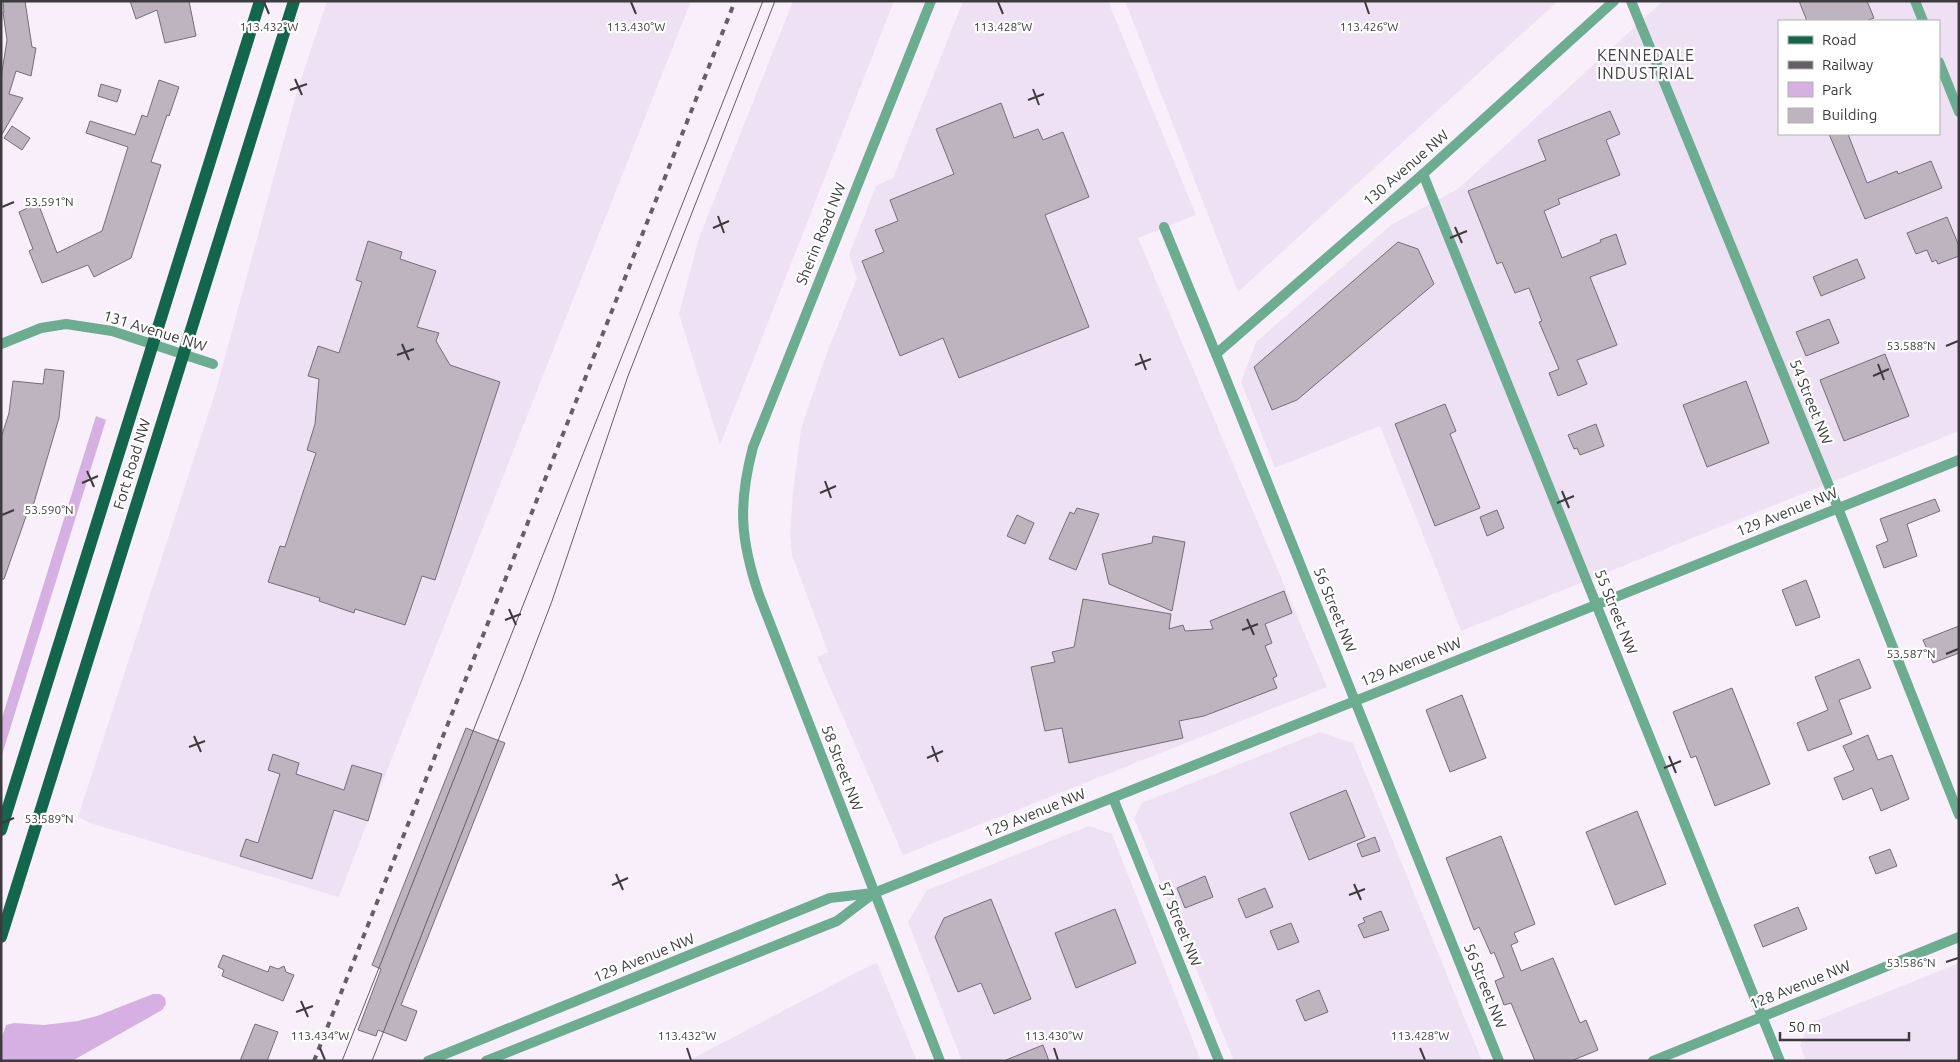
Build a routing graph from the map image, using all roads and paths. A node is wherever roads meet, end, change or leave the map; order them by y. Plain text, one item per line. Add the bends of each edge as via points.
1 (294, 1) edge
2 (930, 1) edge
3 (1614, 1) edge
4 (1631, 1) edge
5 (1914, 1) edge
6 (258, 3) edge
7 (1922, 20) edge
8 (1940, 64) edge
9 (1959, 112) edge
10 (1423, 174) junction
11 (1164, 227) dead end
12 (1, 344) edge
13 (154, 345) junction
14 (1216, 354) junction
15 (183, 355) junction
16 (213, 364) dead end
17 (1959, 460) edge
18 (745, 479) joint
19 (1838, 508) junction
20 (1597, 604) junction
21 (1355, 701) junction
22 (1112, 798) junction
23 (1959, 815) edge
24 (1, 830) edge
25 (874, 893) junction
26 (1, 937) edge
27 (1959, 937) edge
28 (1762, 1017) junction
29 (428, 1061) edge
30 (486, 1061) edge
31 (940, 1061) edge
32 (1219, 1061) edge
33 (1499, 1061) edge
34 (1653, 1061) edge
35 (1780, 1061) edge

1 - 15 main road, Fort Road NW
2 - 18 street, Sherin Road NW via 764,417
3 - 10 street, 130 Avenue NW
4 - 19 street, 54 Street NW
5 - 7 street
6 - 13 main road, Fort Road NW
8 - 9 street
10 - 14 street, 130 Avenue NW
10 - 20 street, 55 Street NW
11 - 14 street, 56 Street NW
12 - 13 street, 131 Avenue NW via 41,328 66,324 112,331
13 - 15 street, 131 Avenue NW
13 - 24 main road, Fort Road NW
14 - 21 street, 56 Street NW
15 - 16 street, 131 Avenue NW
15 - 26 main road, Fort Road NW
17 - 19 street, 129 Avenue NW
18 - 25 street, 58 Street NW via 742,500 744,535 752,575
19 - 20 street, 129 Avenue NW
19 - 23 street, 54 Street NW
20 - 21 street, 129 Avenue NW
20 - 28 street, 55 Street NW
21 - 22 street, 129 Avenue NW
21 - 33 street, 56 Street NW
22 - 25 street, 129 Avenue NW
22 - 32 street, 57 Street NW
25 - 29 street, 129 Avenue NW via 830,898
25 - 30 street, 129 Avenue NW via 836,920
25 - 31 street, 58 Street NW
27 - 28 street, 128 Avenue NW
28 - 34 street, 128 Avenue NW
28 - 35 street, 55 Street NW

